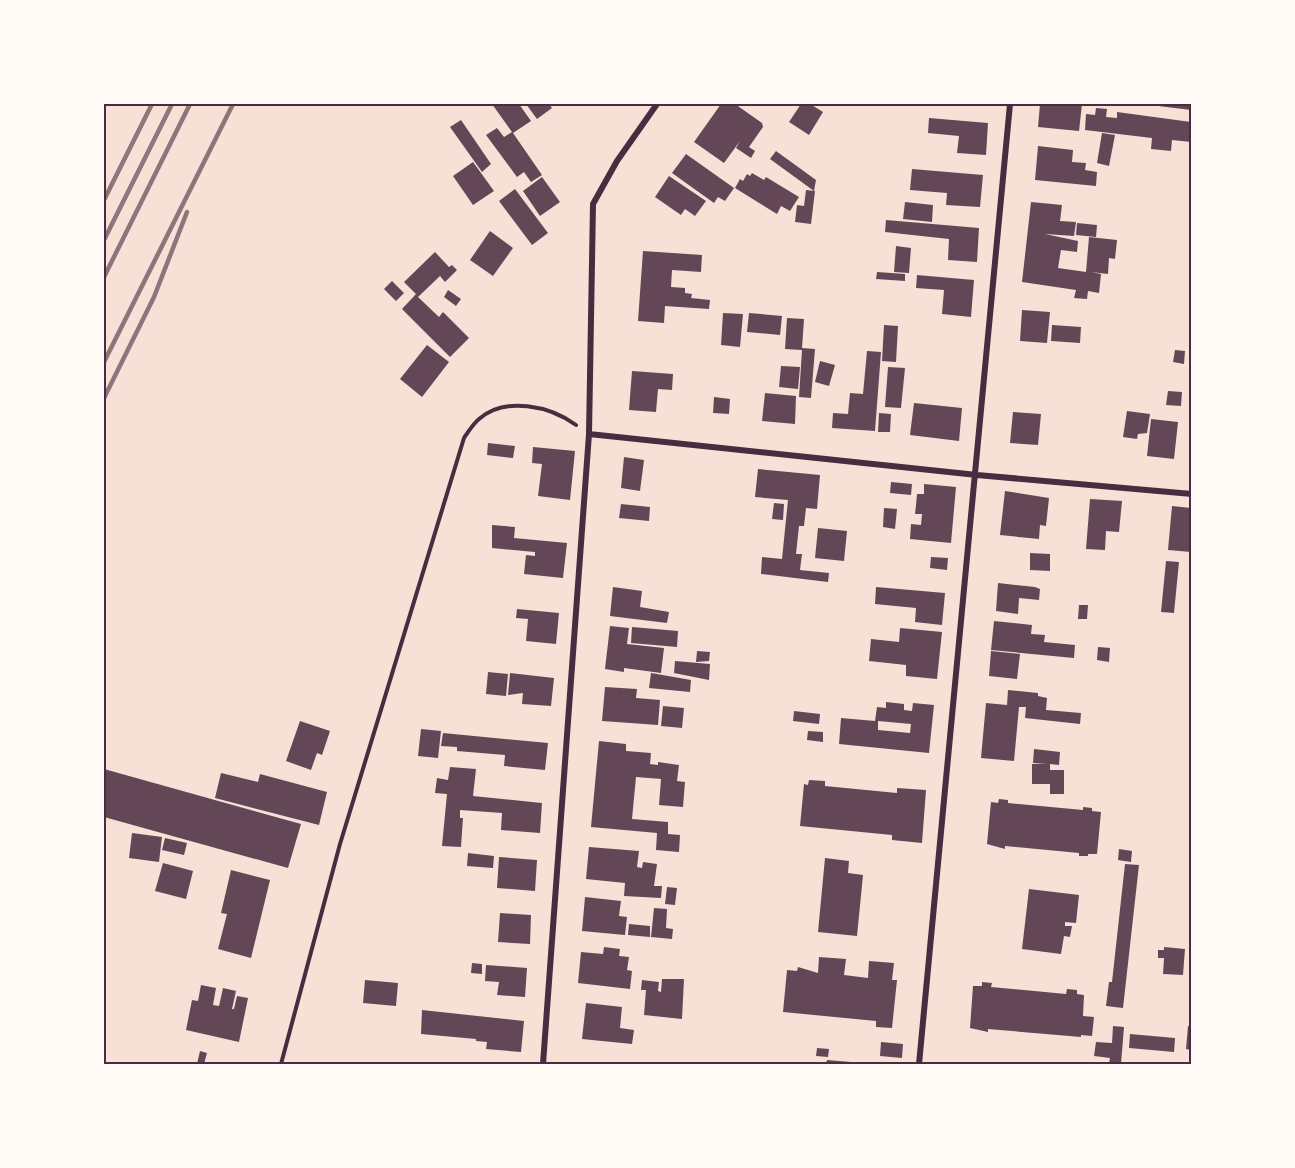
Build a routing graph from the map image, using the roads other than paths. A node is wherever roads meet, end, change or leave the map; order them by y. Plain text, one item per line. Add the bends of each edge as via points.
1 (657, 104) edge
2 (1010, 104) edge
3 (589, 434) junction
4 (976, 476) junction
5 (1191, 495) edge
6 (543, 1065) edge
7 (919, 1065) edge

1 - 3 street via 593,204
2 - 4 street
3 - 4 street
3 - 6 street
4 - 5 street
4 - 7 street

